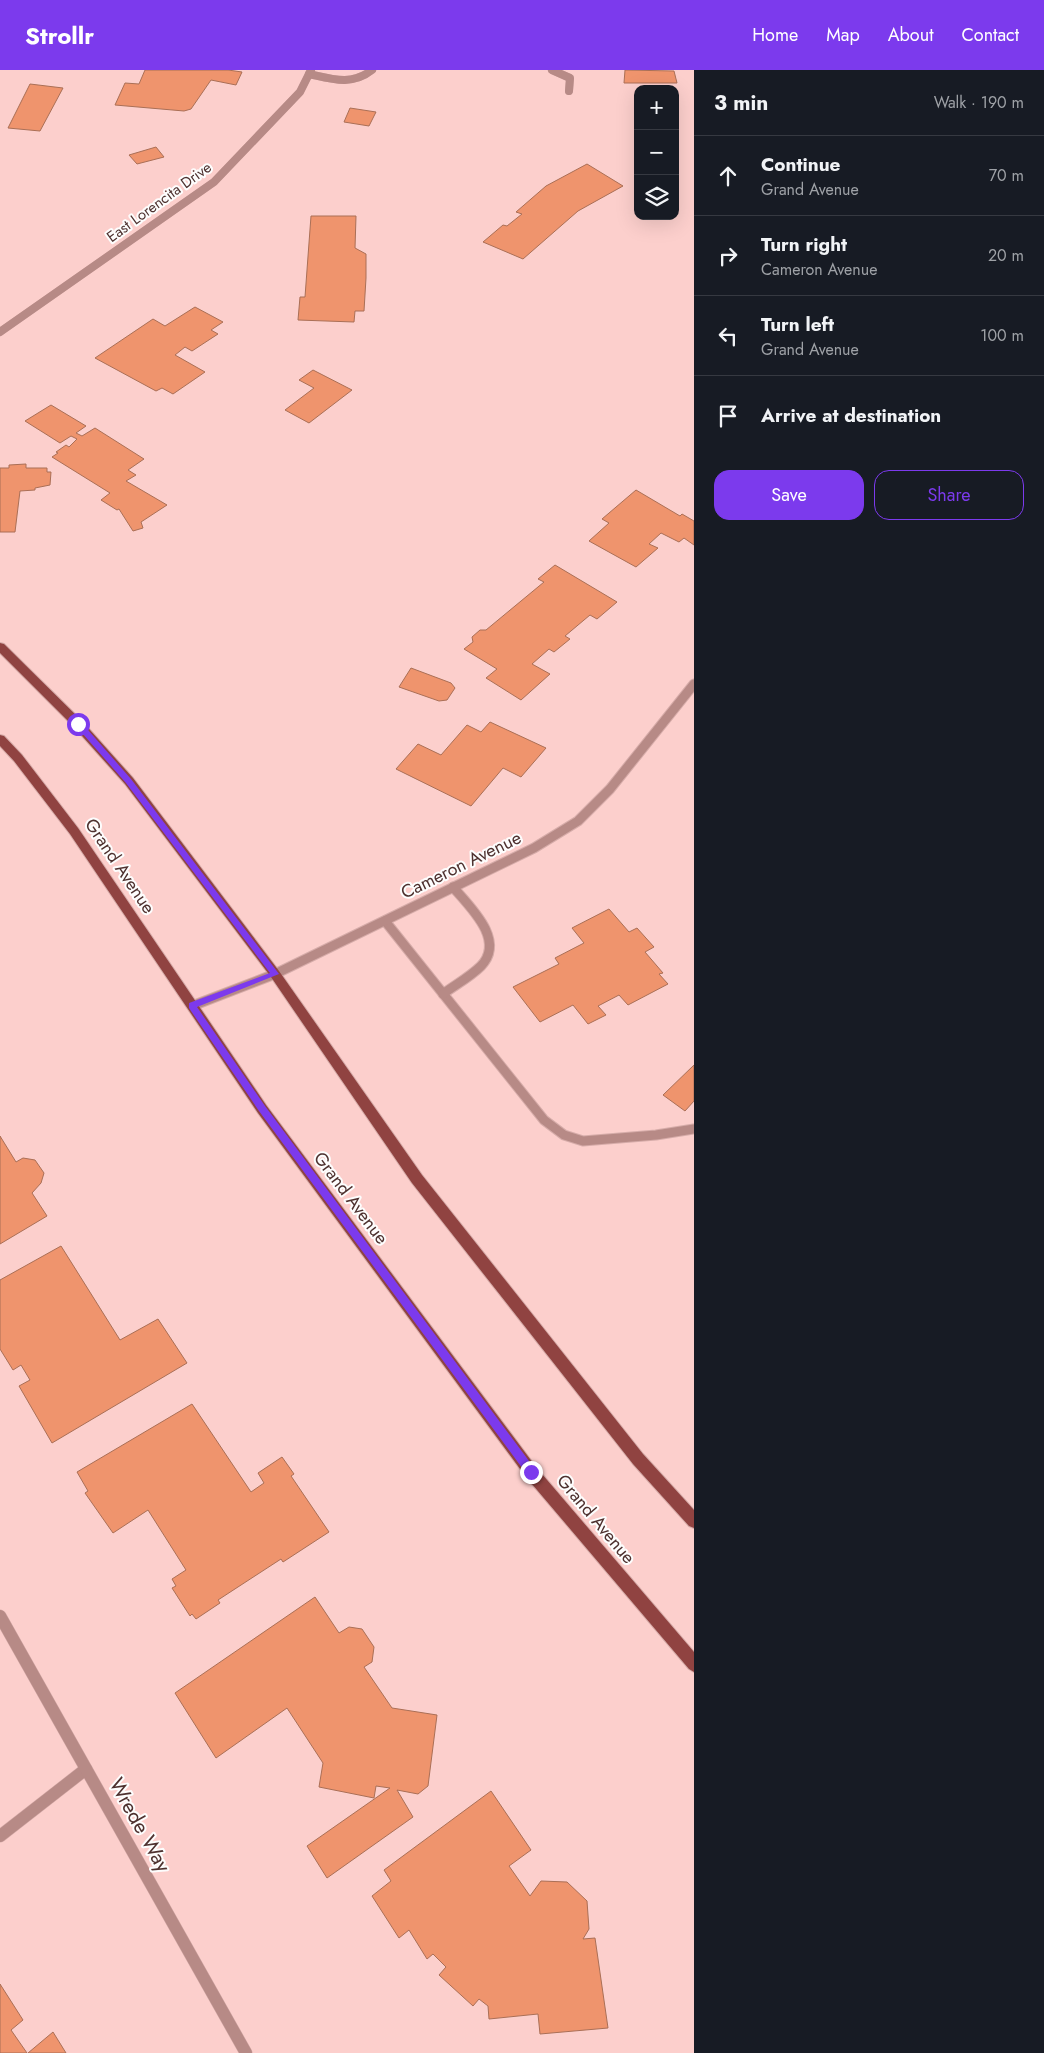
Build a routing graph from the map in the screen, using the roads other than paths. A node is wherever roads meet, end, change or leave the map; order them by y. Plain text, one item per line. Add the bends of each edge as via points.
1 (372, 70) edge
2 (552, 70) edge
3 (310, 72) edge
4 (569, 91) dead end
5 (0, 332) edge
6 (0, 647) edge
7 (694, 684) edge
8 (0, 739) edge
9 (453, 887) junction
10 (385, 921) junction
11 (275, 974) junction
12 (443, 994) junction
13 (192, 1006) junction
14 (694, 1129) edge
15 (694, 1521) edge
16 (0, 1616) edge
17 (694, 1664) edge
18 (86, 1769) junction
19 (0, 1836) edge
20 (246, 2053) edge

1 - 3 street via 351,81 337,81
2 - 4 street via 570,78
3 - 5 street, East Lorencita Drive via 300,92 214,182
6 - 11 main road via 78,724 129,781
7 - 9 street, Cameron Avenue via 610,789 578,821 534,848
8 - 13 main road, Grand Avenue via 74,831
9 - 10 street, Cameron Avenue
9 - 12 street via 489,936 491,950 483,965
10 - 11 street, Cameron Avenue
10 - 12 street
11 - 13 street, Cameron Avenue
11 - 15 main road via 417,1179 638,1460
12 - 14 street via 544,1120 564,1135 583,1142
13 - 17 main road, Grand Avenue via 262,1109 531,1472
16 - 18 street, Wrede Way
18 - 19 street
18 - 20 street, Wrede Way

